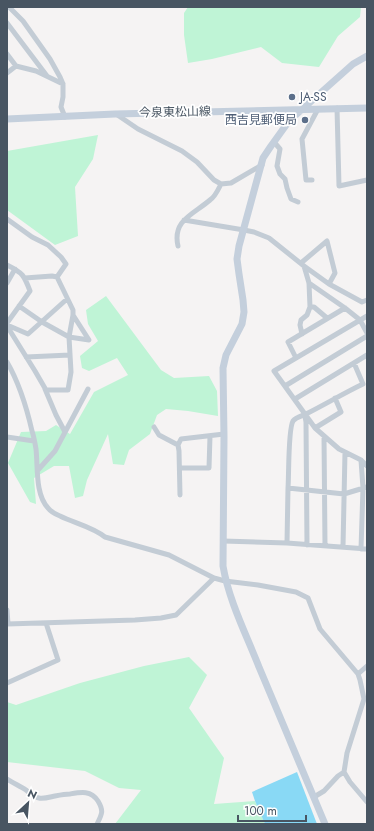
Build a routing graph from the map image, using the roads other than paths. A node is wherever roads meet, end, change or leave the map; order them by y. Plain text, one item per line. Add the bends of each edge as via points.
1 (9, 7) edge
2 (7, 23) edge
3 (7, 54) edge
4 (367, 56) edge
5 (16, 66) junction
6 (7, 73) edge
7 (47, 76) junction
8 (63, 84) junction
9 (337, 108) junction
10 (367, 108) edge
11 (301, 109) junction
12 (318, 109) junction
13 (115, 114) junction
14 (65, 116) junction
15 (7, 119) edge
16 (274, 142) junction
17 (262, 165) junction
18 (312, 180) dead end
19 (367, 180) edge
20 (221, 184) junction
21 (298, 202) dead end
22 (7, 219) edge
23 (184, 220) junction
24 (244, 230) junction
25 (178, 246) dead end
26 (302, 264) junction
27 (7, 265) edge
28 (15, 268) junction
29 (57, 277) junction
30 (25, 278) junction
31 (7, 283) edge
32 (309, 284) junction
33 (329, 284) junction
34 (67, 299) junction
35 (367, 300) edge
36 (19, 306) junction
37 (310, 307) junction
38 (345, 308) junction
39 (73, 315) junction
40 (367, 316) edge
41 (327, 318) junction
42 (360, 320) junction
43 (42, 322) junction
44 (7, 325) edge
45 (302, 334) junction
46 (367, 334) edge
47 (69, 337) junction
48 (70, 355) junction
49 (367, 356) edge
50 (26, 357) junction
51 (296, 358) junction
52 (7, 362) edge
53 (354, 364) junction
54 (285, 386) junction
55 (45, 389) junction
56 (88, 389) dead end
57 (335, 398) junction
58 (295, 399) junction
59 (305, 415) junction
60 (154, 427) dead end
61 (315, 428) junction
62 (66, 432) junction
63 (224, 434) junction
64 (210, 436) junction
65 (324, 436) junction
66 (7, 438) edge
67 (34, 441) junction
68 (178, 445) junction
69 (345, 452) junction
70 (361, 460) junction
71 (367, 466) edge
72 (180, 468) junction
73 (38, 470) junction
74 (365, 487) edge
75 (288, 488) junction
76 (306, 490) junction
77 (325, 492) junction
78 (344, 494) junction
79 (180, 495) dead end
80 (223, 541) junction
81 (287, 543) junction
82 (307, 544) junction
83 (325, 546) junction
84 (343, 547) junction
85 (364, 549) edge
86 (214, 578) junction
87 (225, 581) junction
88 (7, 610) edge
89 (46, 623) junction
90 (8, 624) edge
91 (367, 666) edge
92 (358, 674) junction
93 (7, 683) edge
94 (344, 772) junction
95 (7, 779) edge
96 (314, 796) junction
97 (367, 802) edge
98 (96, 824) edge
99 (326, 824) edge

1 - 8 street via 23,21 50,59
2 - 7 street
3 - 5 street
4 - 11 street via 353,64
5 - 6 street
5 - 7 street
7 - 8 street
8 - 14 street via 61,108
9 - 10 street, 今泉東松山線
9 - 12 street, 今泉東松山線
9 - 19 street via 339,186
11 - 12 street, 今泉東松山線
11 - 13 street, 今泉東松山線
11 - 16 street
12 - 18 street via 302,139 306,180
13 - 14 street, 今泉東松山線
13 - 20 street via 138,129 182,151
14 - 15 street, 今泉東松山線
16 - 17 street via 263,158
16 - 21 street via 280,149 277,166 280,174 285,179 291,199
17 - 20 street via 231,183
17 - 24 street
20 - 23 street via 212,200
22 - 29 street via 48,245 61,257 66,264
23 - 24 street
23 - 25 street via 177,231
24 - 26 street via 269,238
24 - 63 street via 237,259 244,312 242,324 226,355 223,368
26 - 32 street
26 - 33 street
26 - 33 street via 327,241 335,273
27 - 28 street
28 - 30 street
28 - 31 street
29 - 30 street
29 - 34 street
30 - 36 street via 30,291
32 - 37 street
32 - 38 street
33 - 35 street via 362,302
34 - 39 street
34 - 43 street
36 - 43 street
36 - 44 street
37 - 41 street via 314,307
37 - 45 street via 300,325
38 - 41 street
38 - 42 street
39 - 47 street
39 - 47 street via 89,340
40 - 42 street
41 - 45 street
42 - 46 street
42 - 51 street
43 - 44 street via 28,334
43 - 47 street
44 - 50 street
45 - 51 street via 288,342
46 - 54 street
47 - 48 street
48 - 50 street
48 - 55 street via 68,390
49 - 53 street
50 - 55 street
51 - 54 street via 274,371
52 - 67 street via 20,391
53 - 57 street via 363,384
53 - 58 street
54 - 58 street
55 - 62 street
56 - 62 street
57 - 59 street
57 - 61 street via 341,412
58 - 59 street
59 - 61 street
59 - 75 street via 293,422
59 - 76 street
60 - 68 street via 159,435
61 - 65 street
62 - 73 street via 55,451
63 - 64 street
63 - 80 street
64 - 68 street via 181,439
64 - 72 street via 209,468
65 - 69 street
65 - 77 street
66 - 67 street
67 - 73 street
68 - 72 street
69 - 70 street
69 - 78 street
70 - 71 street
70 - 74 street
72 - 79 street
73 - 86 street via 39,490 43,501 52,512 99,532 104,537 169,555
74 - 78 street
74 - 85 street
75 - 76 street
75 - 81 street
76 - 77 street
76 - 82 street
77 - 78 street
77 - 83 street
78 - 84 street
80 - 81 street
80 - 87 street
81 - 82 street
82 - 83 street
83 - 84 street
84 - 85 street
86 - 87 street
86 - 89 street via 176,615 170,617
87 - 92 street via 296,592 308,598 320,629
87 - 96 street
88 - 90 street
89 - 90 street
89 - 93 street via 58,660
91 - 92 street
92 - 94 street via 364,699 347,753
94 - 96 street via 324,791
94 - 97 street
95 - 98 street via 41,799 82,792 93,795 102,810
96 - 99 street

